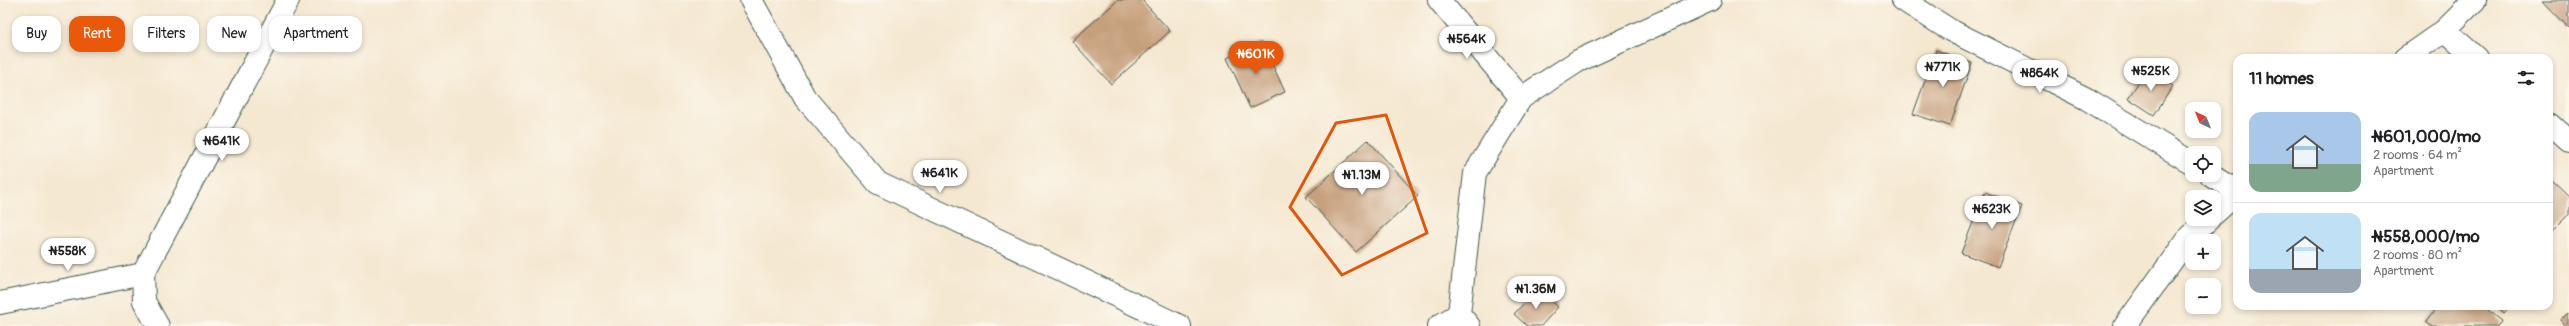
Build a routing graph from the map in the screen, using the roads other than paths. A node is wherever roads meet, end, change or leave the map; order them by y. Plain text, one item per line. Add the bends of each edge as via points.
1 (288, 0) edge
2 (751, 0) edge
3 (1439, 0) edge
4 (1710, 0) edge
5 (1903, 0) edge
6 (2475, 0) edge
7 (2445, 30) junction
8 (2411, 54) edge
9 (2472, 54) edge
10 (1521, 98) junction
11 (2553, 128) edge
12 (2569, 142) edge
13 (2185, 159) edge
14 (2221, 182) edge
15 (2233, 189) edge
16 (2233, 196) edge
17 (2221, 207) edge
18 (2201, 226) edge
19 (143, 274) junction
20 (0, 303) edge
21 (1464, 320) edge
22 (158, 326) edge
23 (1180, 326) edge
24 (1438, 326) edge
25 (2125, 326) edge

1 - 19 street
2 - 23 street via 805,98 878,183
3 - 10 street
4 - 10 street via 1578,60
5 - 13 street via 1950,30 2087,99
6 - 7 street
7 - 8 street
7 - 9 street
10 - 21 street via 1475,173
11 - 12 street
14 - 15 street
16 - 17 street
18 - 25 street via 2189,237
19 - 20 street
19 - 22 street via 144,302
21 - 24 street

